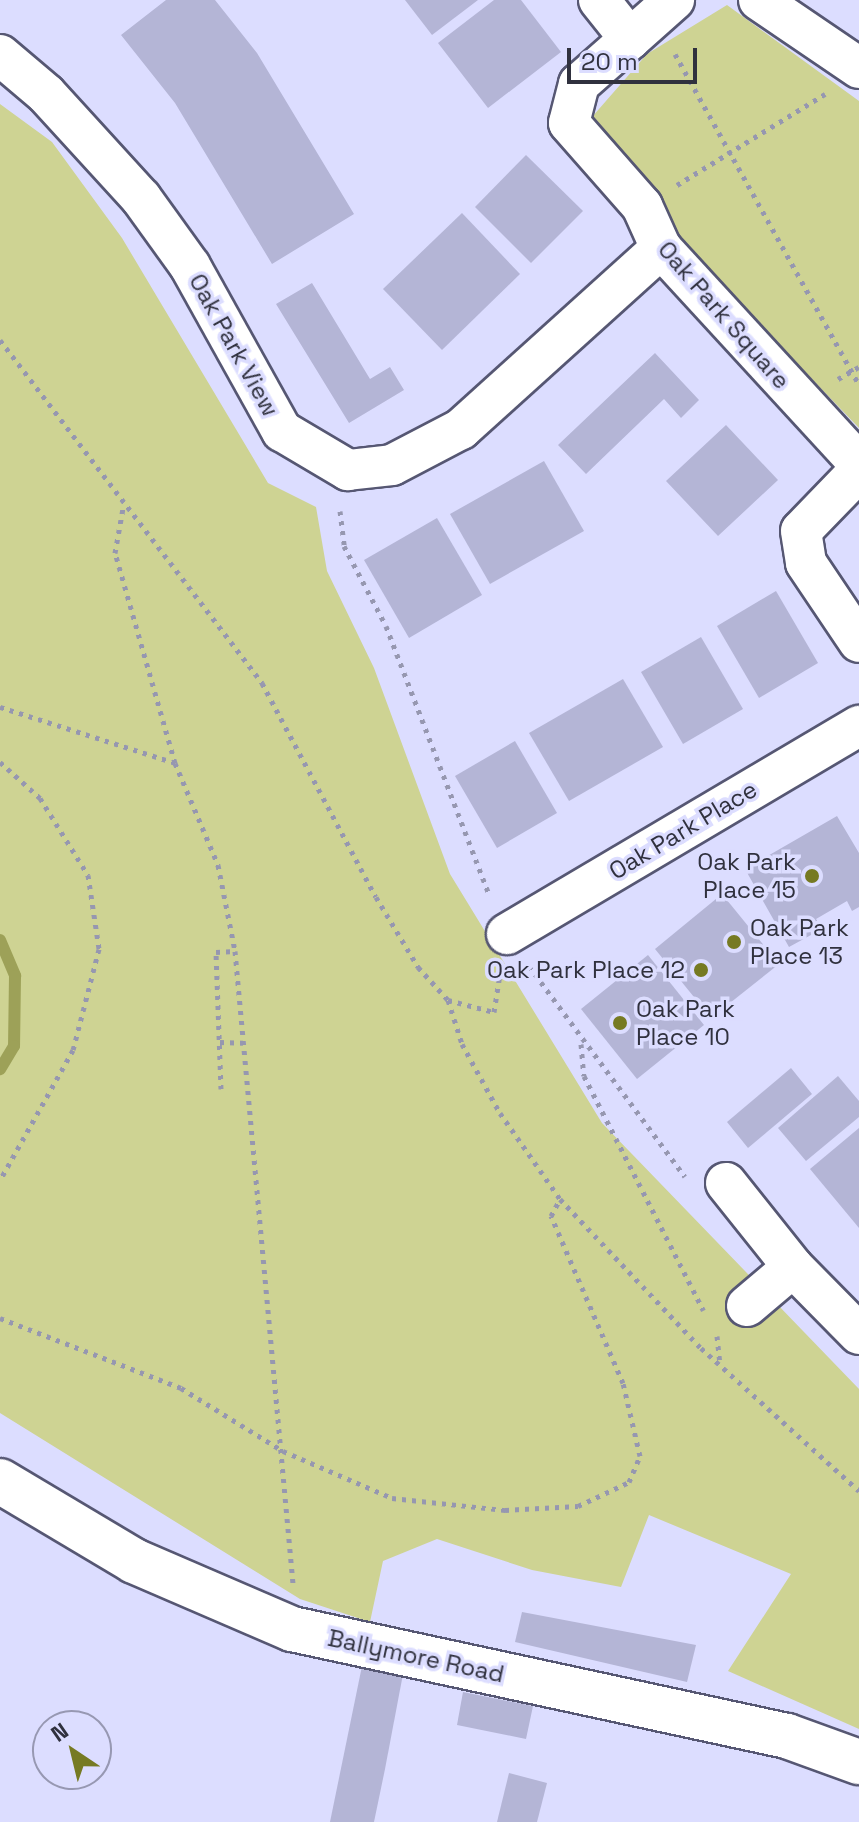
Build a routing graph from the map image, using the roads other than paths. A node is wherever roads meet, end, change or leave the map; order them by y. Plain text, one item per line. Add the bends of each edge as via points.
1 (599, 0) edge
2 (759, 0) edge
3 (653, 19) edge
4 (0, 55) edge
5 (846, 78) edge
6 (661, 248) junction
7 (859, 463) edge
8 (859, 471) edge
9 (859, 642) edge
10 (859, 726) edge
11 (507, 934) road end
12 (726, 1183) road end
13 (793, 1267) junction
14 (747, 1306) dead end
15 (859, 1334) edge
16 (0, 1481) edge
17 (859, 1762) edge

1 - 3 street
2 - 5 street
3 - 6 street, Oak Park Square via 579,84 569,123 642,206
4 - 6 street, Oak Park View via 46,94 141,198 190,266 282,431 348,470 392,465 461,429
6 - 7 street, Oak Park Square
8 - 9 street via 801,531 806,563
10 - 11 street, Oak Park Place
12 - 13 street
13 - 14 street
13 - 15 street
16 - 17 main road, Ballymore Road via 134,1561 292,1629 787,1736

